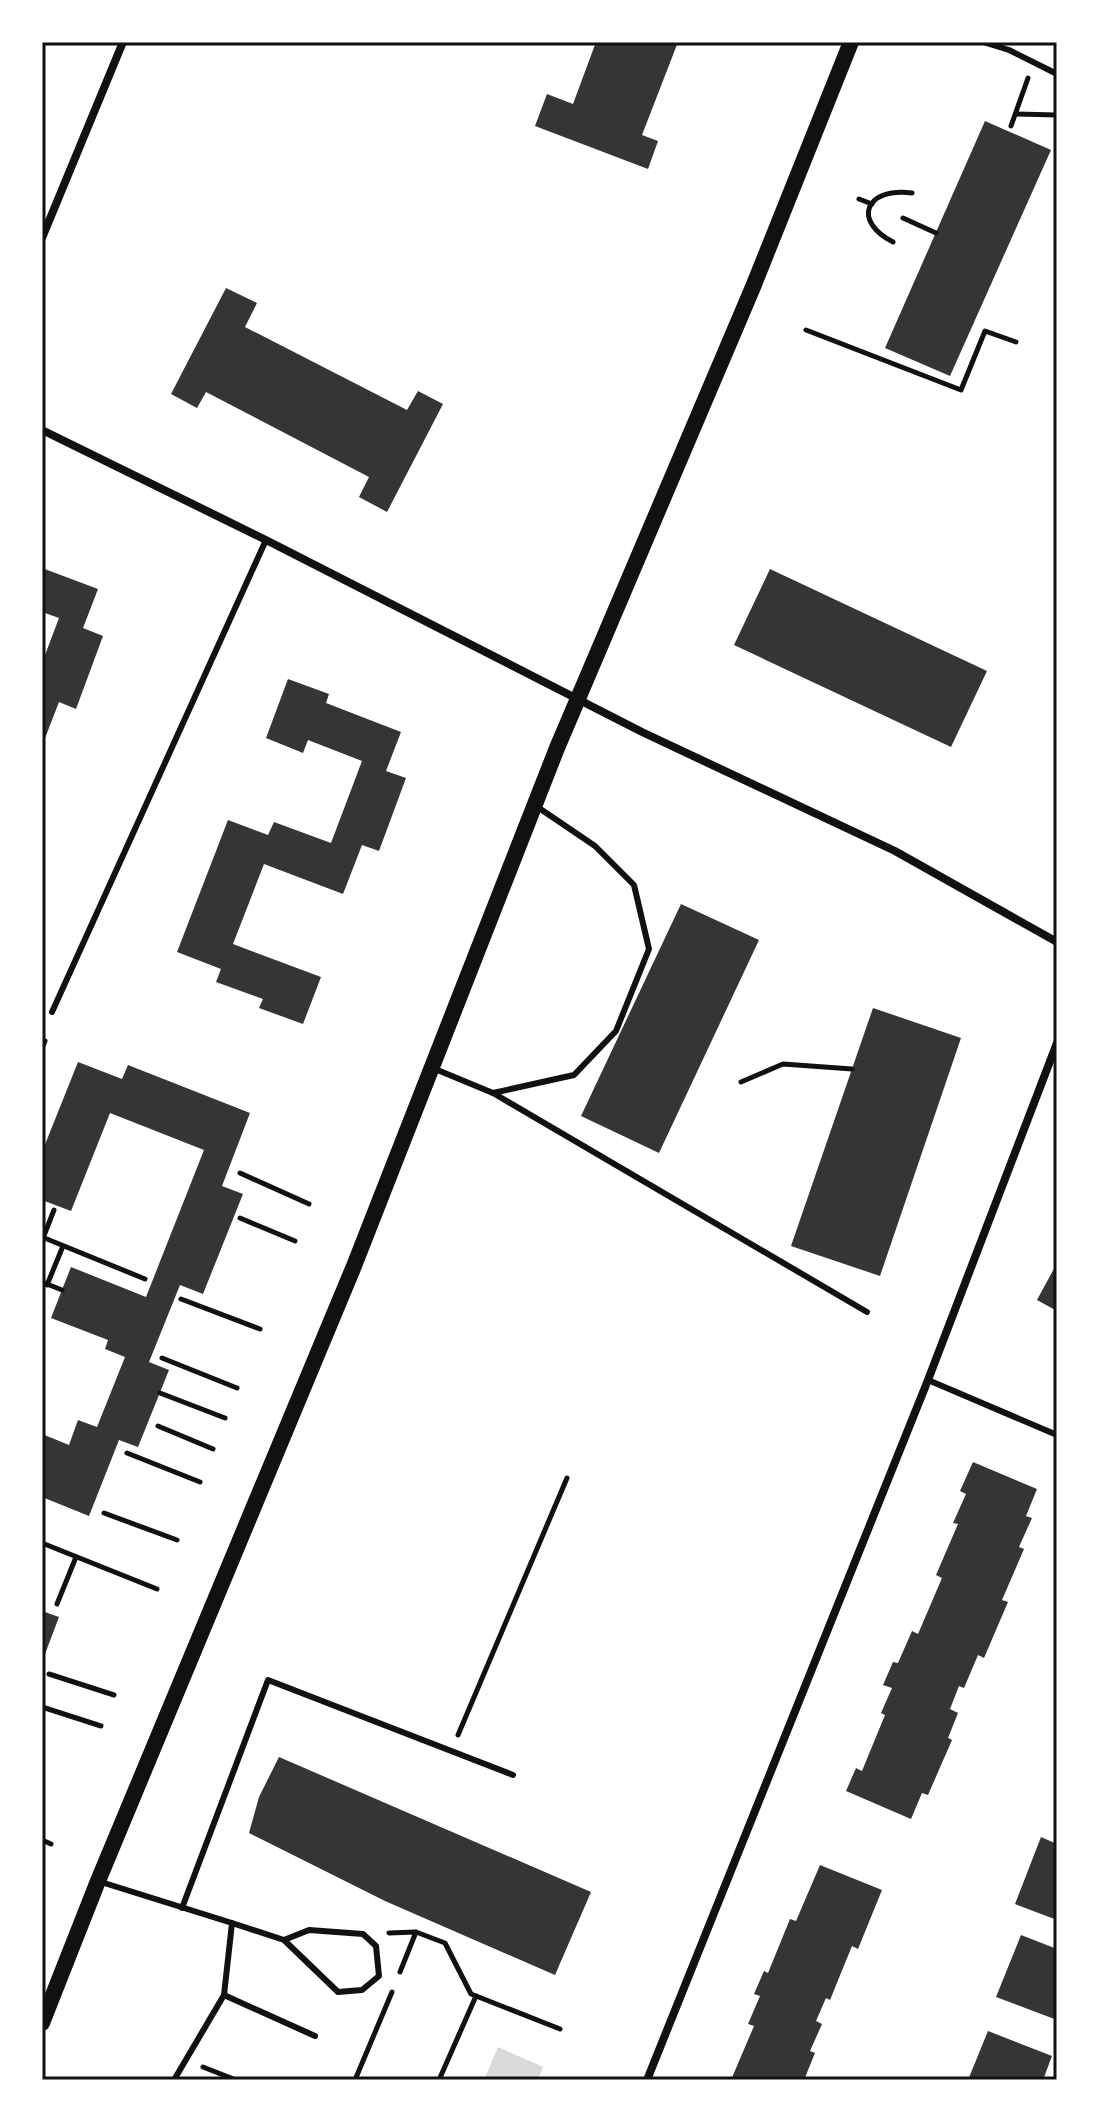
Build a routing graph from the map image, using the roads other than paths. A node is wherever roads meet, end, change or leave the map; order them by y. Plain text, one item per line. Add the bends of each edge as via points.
1 (123, 42) edge
2 (851, 42) edge
3 (983, 42) edge
4 (1057, 74) edge
5 (42, 238) edge
6 (42, 430) edge
7 (266, 540) junction
8 (577, 700) junction
9 (536, 806) junction
10 (1057, 942) edge
11 (52, 1012) dead end
12 (1057, 1043) edge
13 (432, 1068) junction
14 (493, 1093) junction
15 (867, 1312) dead end
16 (928, 1380) junction
17 (1057, 1435) edge
18 (513, 1775) dead end
19 (98, 1881) junction
20 (182, 1908) junction
21 (232, 1923) junction
22 (284, 1940) junction
23 (224, 1995) junction
24 (42, 2022) edge
25 (315, 2036) dead end
26 (174, 2080) edge
27 (647, 2080) edge

1 - 5 street
2 - 8 main road
3 - 4 lane
6 - 7 street
7 - 8 street
7 - 11 lane
8 - 9 main road
8 - 10 street via 895,851
9 - 13 main road
9 - 14 lane via 595,846 634,885 649,949 616,1031 574,1075
12 - 16 street
13 - 14 lane
13 - 19 main road
14 - 15 lane
16 - 17 lane
16 - 27 street
18 - 20 lane via 268,1680
19 - 20 lane
19 - 24 main road
20 - 21 lane
21 - 22 lane
21 - 23 lane
22 - 22 lane via 338,1992 362,1990 379,1976 376,1946 363,1934 309,1930
23 - 25 lane
23 - 26 lane

